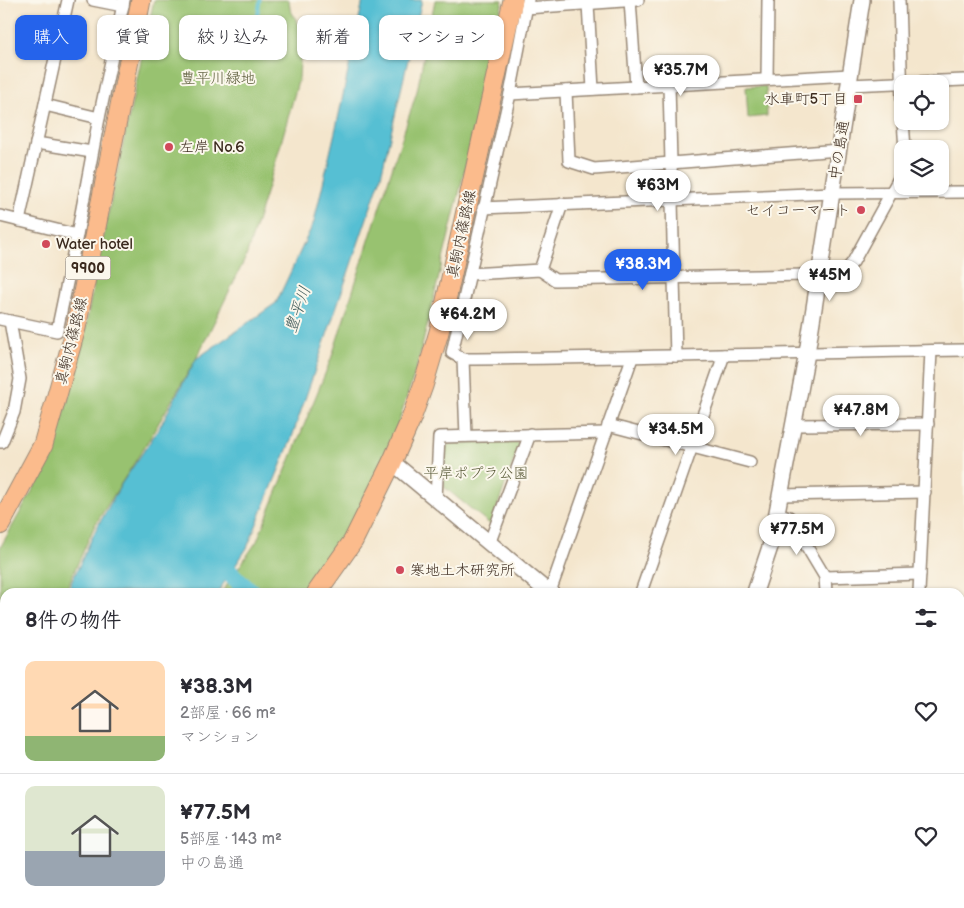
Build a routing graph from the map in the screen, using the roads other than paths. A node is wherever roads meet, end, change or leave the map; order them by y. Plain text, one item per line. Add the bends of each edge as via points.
1 (68, 0) edge
2 (93, 0) edge
3 (630, 0) edge
4 (638, 0) edge
5 (768, 0) edge
6 (862, 0) edge
7 (899, 0) edge
8 (130, 2) edge
9 (522, 3) edge
10 (588, 4) junction
11 (902, 75) edge
12 (767, 79) junction
13 (850, 80) junction
14 (964, 80) edge
15 (949, 81) edge
16 (894, 83) edge
17 (669, 85) junction
18 (636, 87) junction
19 (593, 90) junction
20 (566, 91) junction
21 (510, 94) junction
22 (45, 105) junction
23 (99, 118) junction
24 (36, 143) junction
25 (839, 150) junction
26 (92, 152) junction
27 (672, 162) junction
28 (894, 190) edge
29 (964, 192) edge
30 (832, 193) junction
31 (892, 194) junction
32 (673, 199) junction
33 (562, 204) junction
34 (483, 208) junction
35 (0, 216) edge
36 (19, 220) junction
37 (77, 235) junction
38 (540, 270) junction
39 (470, 274) junction
40 (819, 276) junction
41 (675, 278) junction
42 (5, 320) edge
43 (964, 350) edge
44 (931, 351) junction
45 (807, 353) junction
46 (724, 355) junction
47 (676, 356) junction
48 (632, 358) junction
49 (463, 359) junction
50 (928, 424) junction
51 (794, 425) junction
52 (607, 429) junction
53 (530, 434) junction
54 (466, 436) junction
55 (0, 442) edge
56 (692, 447) junction
57 (392, 462) junction
58 (750, 462) dead end
59 (925, 492) junction
60 (780, 495) junction
61 (436, 499) junction
62 (777, 513) junction
63 (0, 525) edge
64 (490, 544) junction
65 (920, 574) junction
66 (825, 577) junction
67 (320, 588) edge
68 (544, 588) edge
69 (550, 588) edge
70 (642, 588) edge
71 (756, 588) edge
72 (826, 588) edge
73 (920, 588) edge

1 - 22 street
2 - 8 street
3 - 4 street
3 - 10 street
3 - 18 street
5 - 12 street
6 - 13 street, 中の島通
7 - 11 street
8 - 23 street
8 - 63 main road, 真駒内篠路線 / 9900 via 76,328 43,445
9 - 10 street
9 - 21 street
9 - 57 main road, 真駒内篠路線 via 437,339 411,419
10 - 19 street
12 - 13 street
12 - 17 street
13 - 16 street
13 - 25 street, 中の島通
14 - 15 street
17 - 18 street
17 - 27 street
18 - 19 street
19 - 20 street
20 - 21 street
20 - 27 street via 569,161 594,168
21 - 34 street
22 - 23 street
22 - 24 street
23 - 26 street
24 - 26 street
24 - 36 street
25 - 27 street
25 - 30 street, 中の島通
26 - 37 street
27 - 32 street
28 - 31 street
29 - 31 street
30 - 31 street
30 - 32 street
30 - 40 street, 中の島通
31 - 40 street via 844,273 832,277
32 - 33 street
32 - 41 street
33 - 34 street
33 - 38 street
34 - 39 street
35 - 36 street
36 - 37 street
37 - 42 street via 57,331
38 - 39 street
38 - 41 street via 554,280
39 - 49 street via 452,353
40 - 41 street
40 - 45 street, 中の島通
41 - 47 street
42 - 55 street via 20,379 14,412
43 - 44 street
44 - 45 street
44 - 50 street
45 - 46 street
45 - 51 street, 中の島通
46 - 47 street
46 - 56 street
47 - 48 street
48 - 49 street
48 - 52 street
49 - 54 street
50 - 51 street
50 - 59 street
51 - 60 street, 中の島通
52 - 53 street
52 - 56 street
52 - 69 street
53 - 54 street
53 - 64 street
54 - 61 street via 439,437
56 - 58 street
56 - 70 street
57 - 61 street
57 - 67 main road, 真駒内篠路線 via 353,541
59 - 60 street
59 - 65 street
60 - 62 street, 中の島通
61 - 64 street
62 - 66 street via 789,517
62 - 71 street, 中の島通
64 - 68 street
65 - 66 street
65 - 73 street
66 - 72 street

